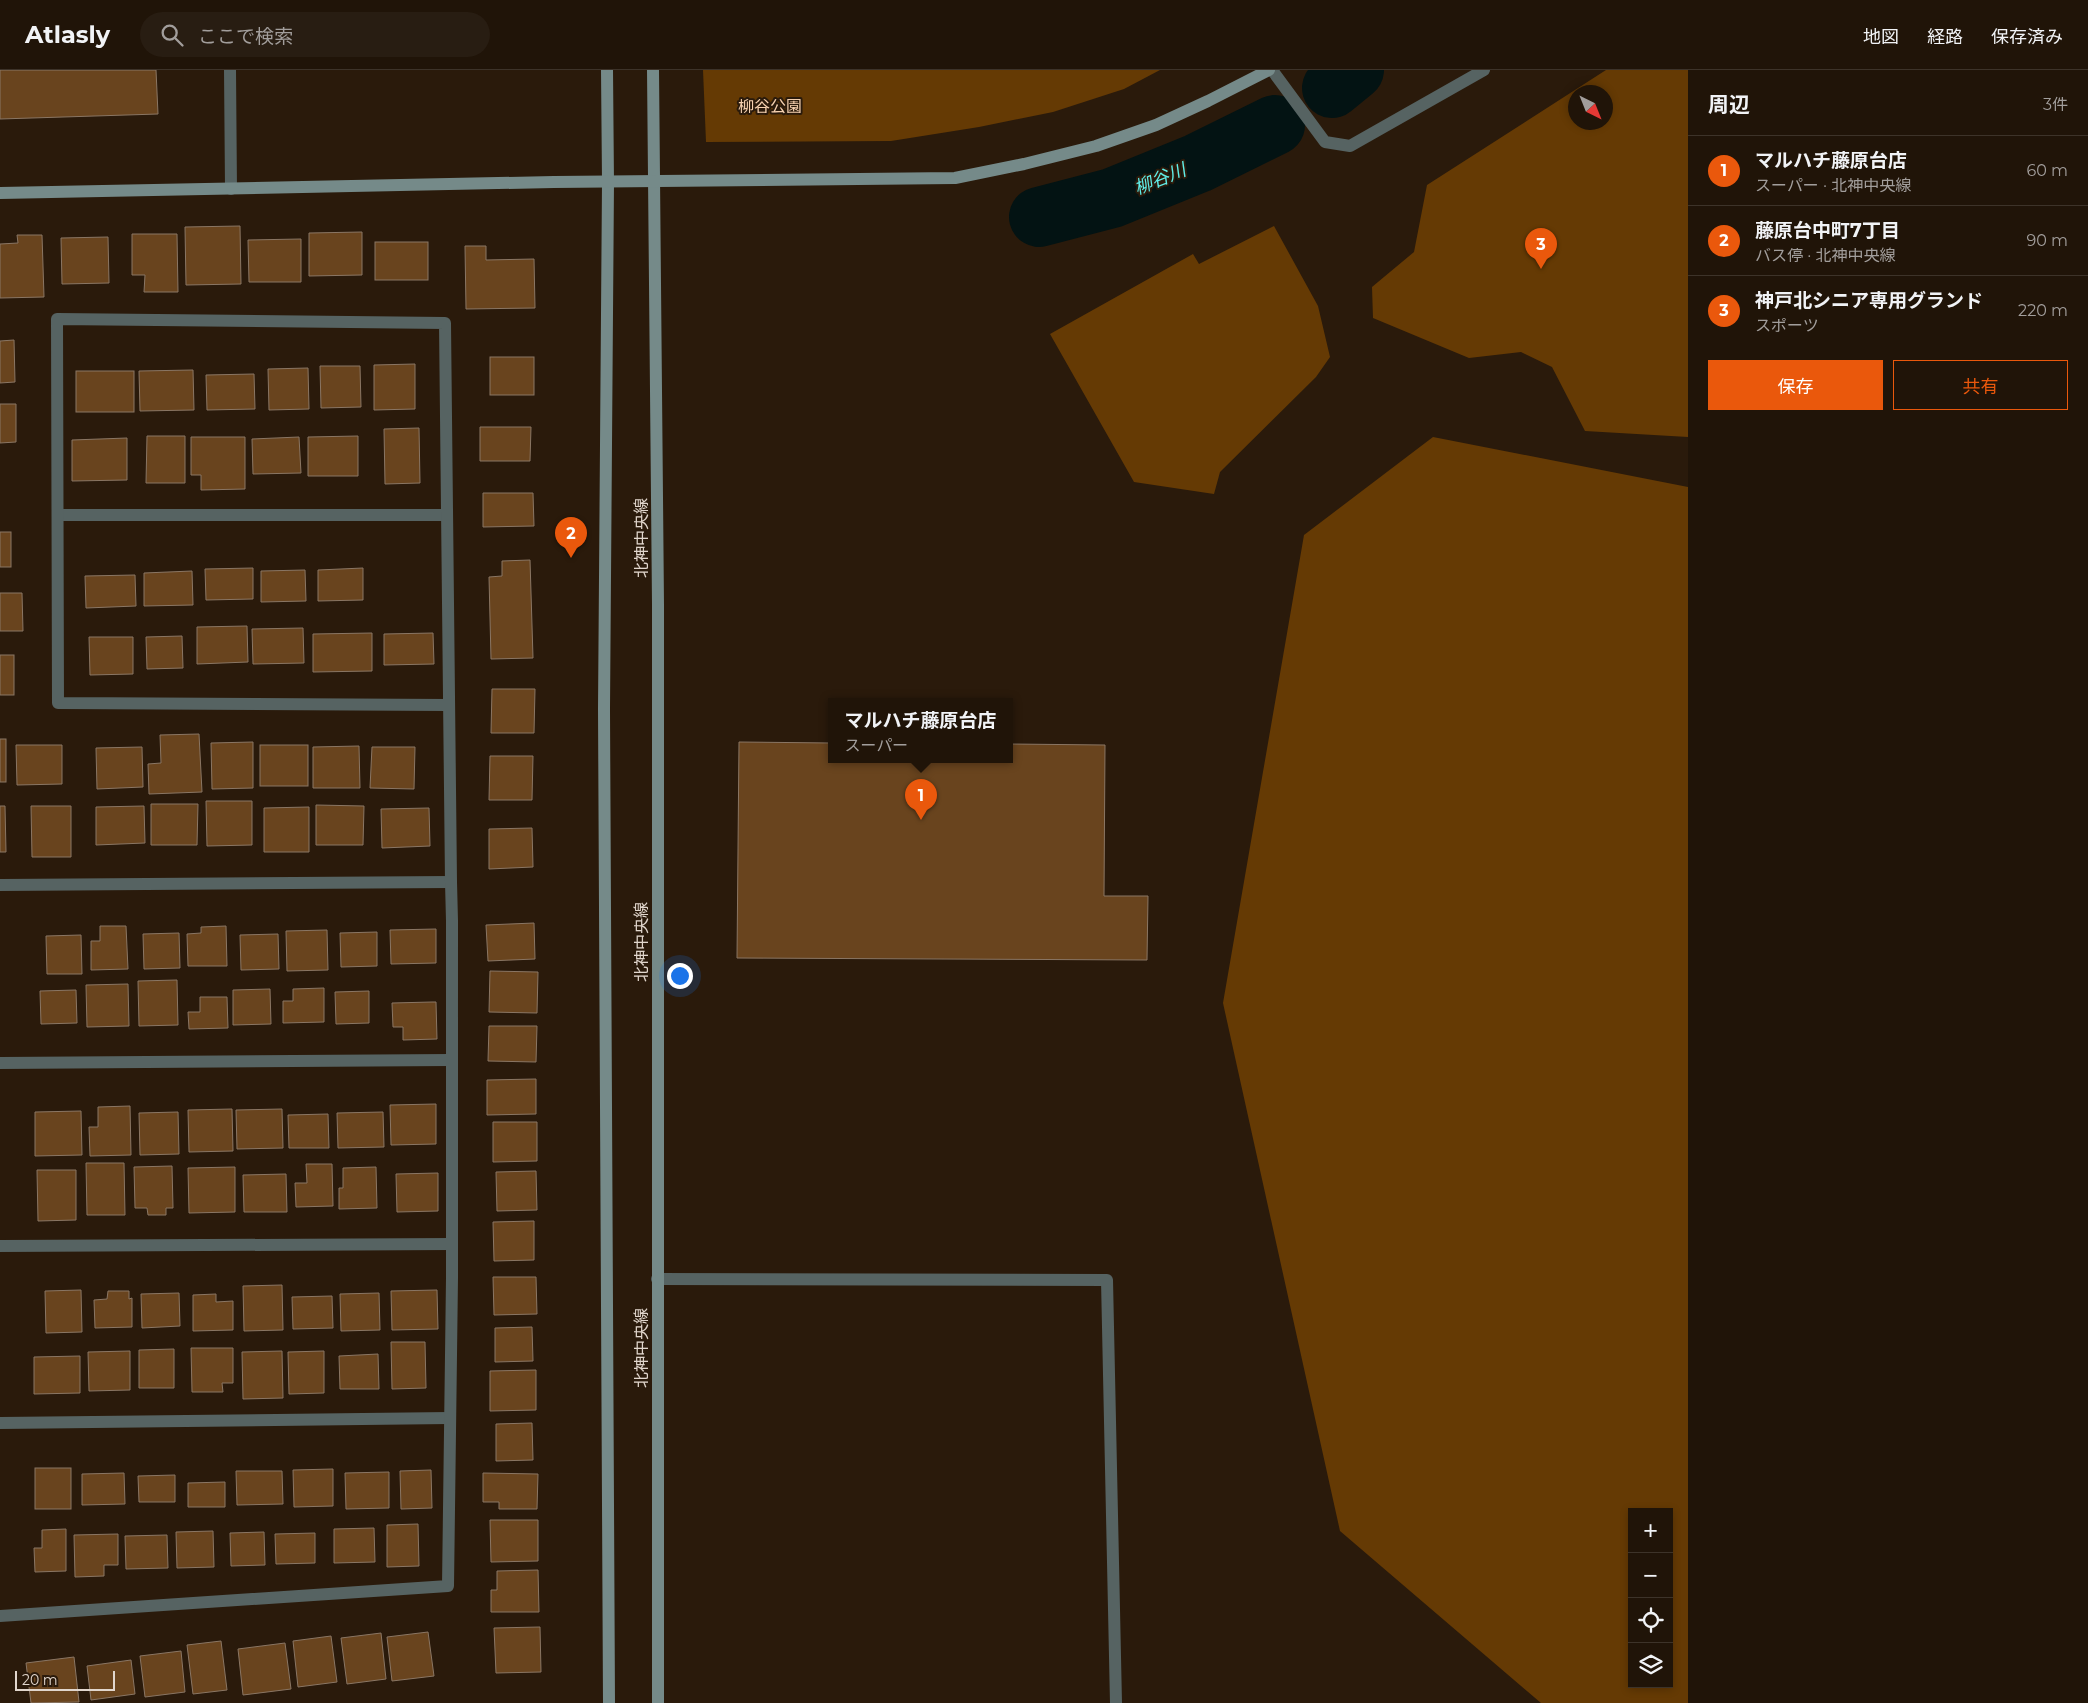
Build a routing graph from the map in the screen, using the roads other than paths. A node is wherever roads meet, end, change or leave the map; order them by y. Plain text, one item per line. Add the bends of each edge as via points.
1 (230, 70) edge
2 (606, 70) edge
3 (653, 70) edge
4 (1271, 70) edge
5 (1484, 70) edge
6 (608, 182) junction
7 (654, 182) junction
8 (231, 189) junction
9 (0, 193) edge
10 (58, 515) junction
11 (447, 515) junction
12 (449, 705) junction
13 (451, 882) junction
14 (0, 884) edge
15 (452, 1060) junction
16 (0, 1063) edge
17 (452, 1244) junction
18 (0, 1246) edge
19 (657, 1279) junction
20 (0, 1409) edge
21 (450, 1418) junction
22 (0, 1423) edge
23 (0, 1616) edge
24 (609, 1703) edge
25 (658, 1703) edge
26 (1116, 1703) edge

1 - 8 street
2 - 6 street
3 - 7 street, 北神中央線
4 - 5 street via 1325,142 1350,146
4 - 7 street via 1156,125 1096,146 955,178
6 - 7 street
6 - 8 street
6 - 24 street via 604,709
7 - 19 street, 北神中央線 via 658,604
8 - 9 street
10 - 11 street
10 - 11 street via 57,319 445,324
10 - 12 street via 58,703
11 - 12 street
12 - 13 street
13 - 14 street
13 - 15 street
15 - 16 street
15 - 17 street
17 - 18 street
17 - 21 street
19 - 25 street, 北神中央線
19 - 26 street via 1107,1280
20 - 22 street
21 - 22 street
21 - 23 street via 448,1586

